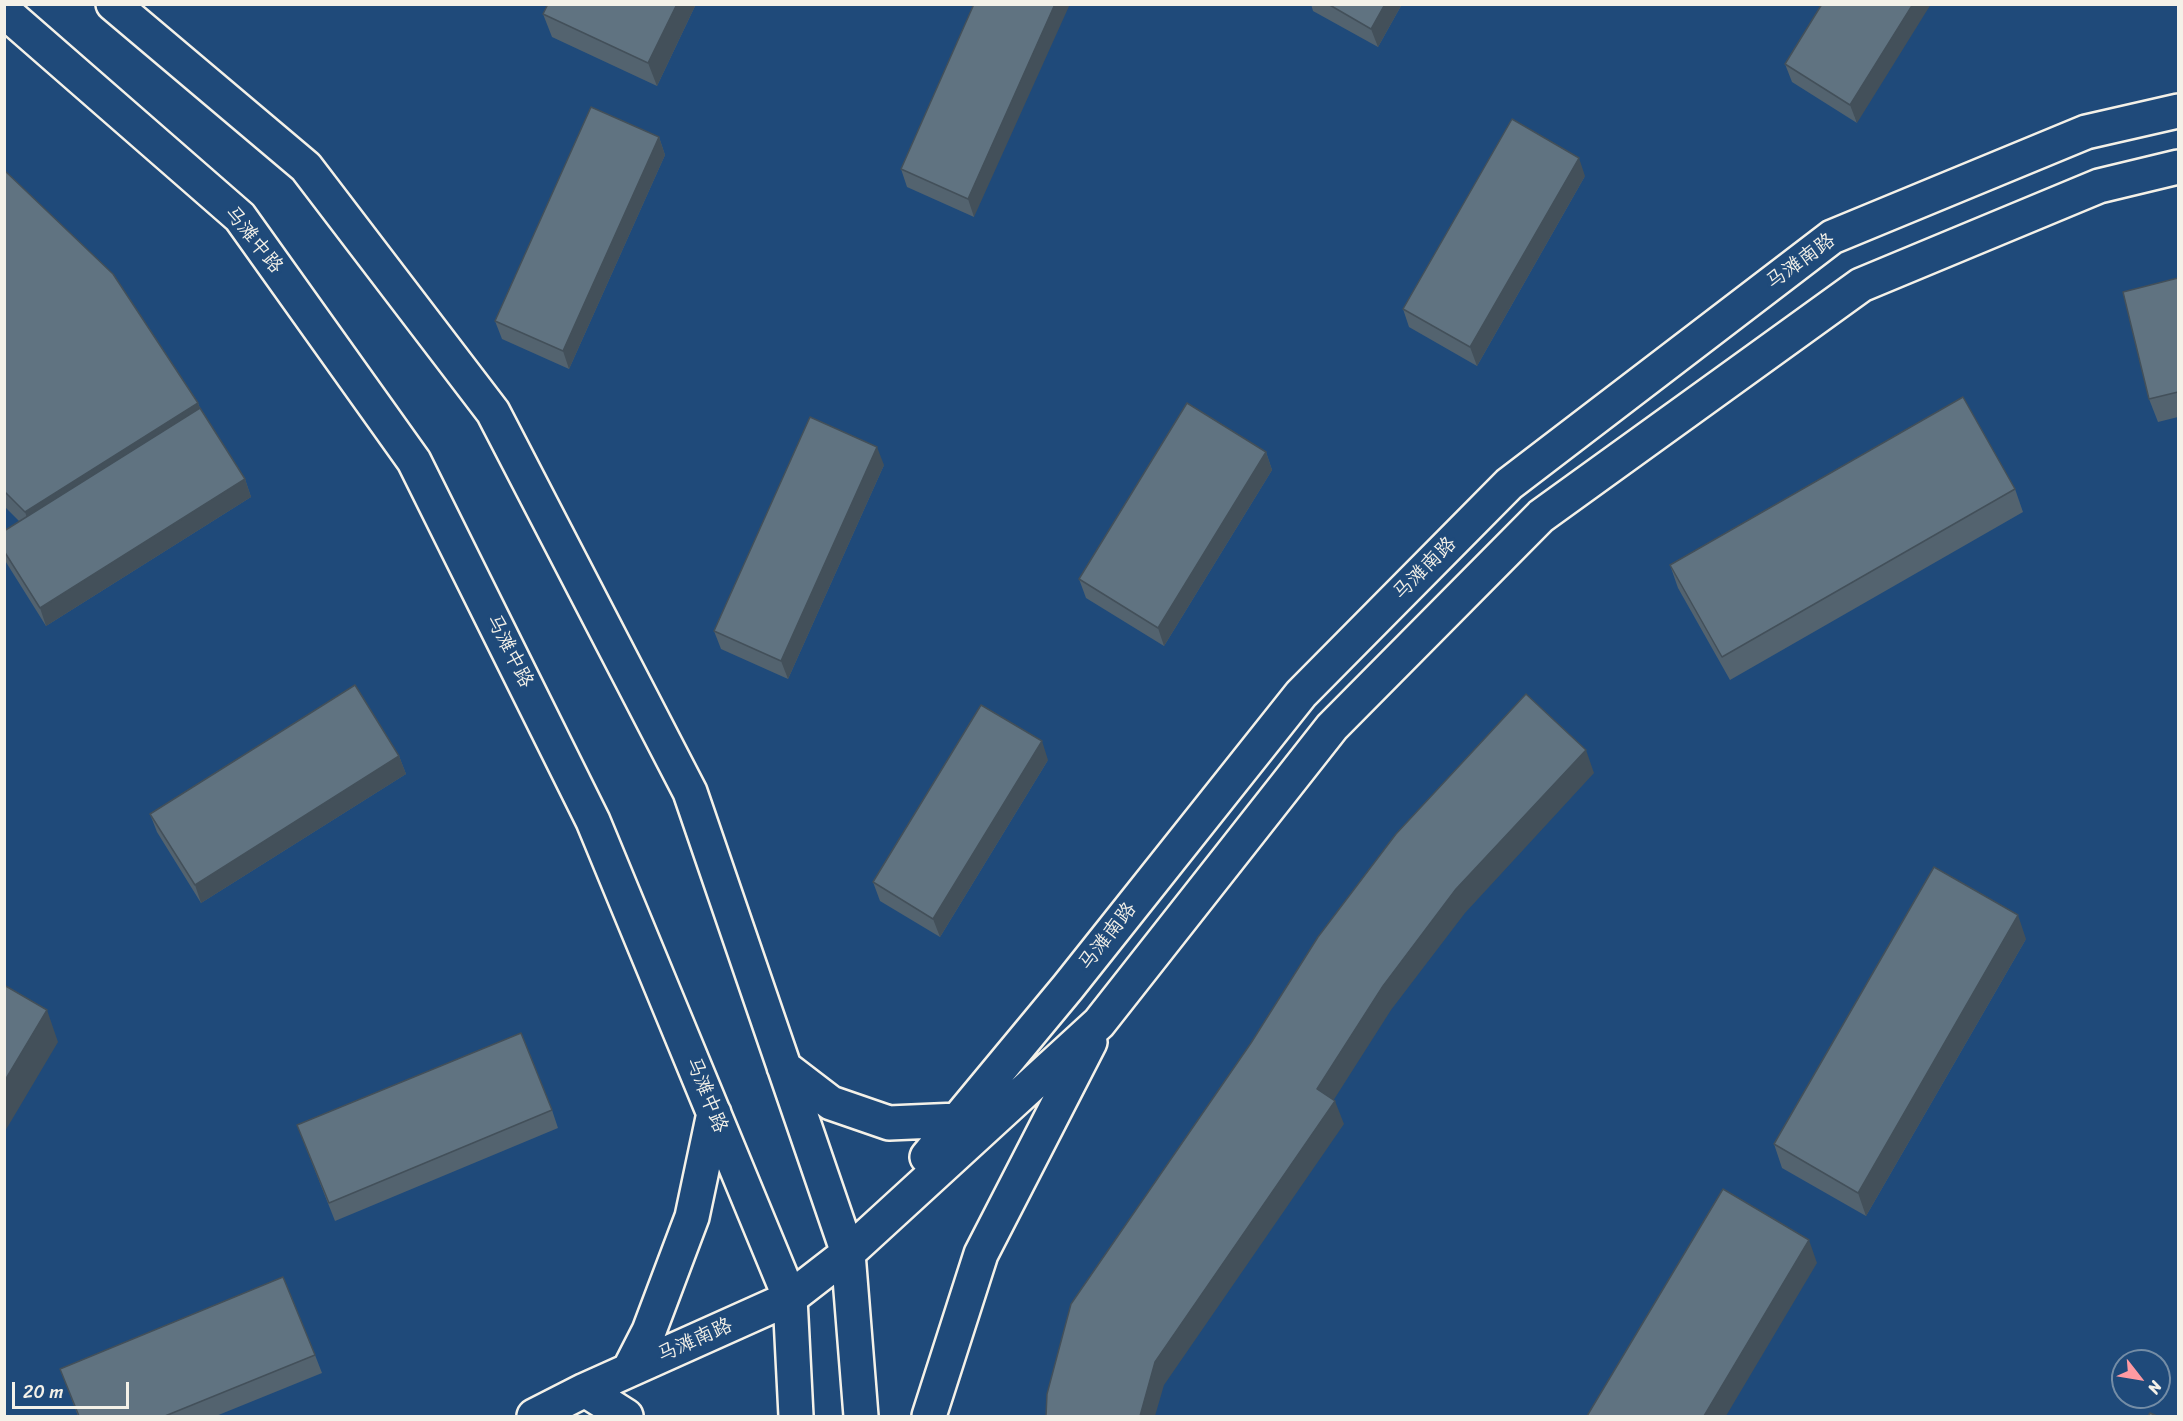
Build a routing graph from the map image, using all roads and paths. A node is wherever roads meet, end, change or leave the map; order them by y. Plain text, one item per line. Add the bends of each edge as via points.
1 (113, 4) edge
2 (4, 11) edge
3 (2178, 111) edge
4 (2178, 167) edge
5 (1099, 1023) junction
6 (784, 1067) junction
7 (714, 1113) junction
8 (958, 1120) junction
9 (848, 1253) junction
10 (790, 1298) junction
11 (629, 1370) junction
12 (585, 1390) junction
13 (534, 1416) edge
14 (626, 1416) edge
15 (796, 1416) edge
16 (861, 1416) edge
17 (929, 1416) edge

1 - 6 main road via 306,167 493,412 690,792
2 - 7 main road, 马滩中路 via 240,217 414,461 593,821
3 - 8 main road, 马滩南路 via 2086,132 1832,237 1509,484 1301,694
4 - 5 main road, 马滩南路 via 2098,186 1862,285 1541,516 1332,727
5 - 9 main road, 马滩南路
5 - 17 main road via 981,1254
6 - 8 main road via 831,1103 889,1123
6 - 9 main road
7 - 10 main road, 马滩中路
7 - 11 main road via 692,1217 649,1331
8 - 9 main road, 马滩南路
9 - 10 main road, 马滩南路
9 - 16 main road
10 - 11 main road, 马滩南路
10 - 15 main road, 马滩中路
11 - 12 main road, 马滩南路
12 - 13 main road, 马滩南路
12 - 14 main road

